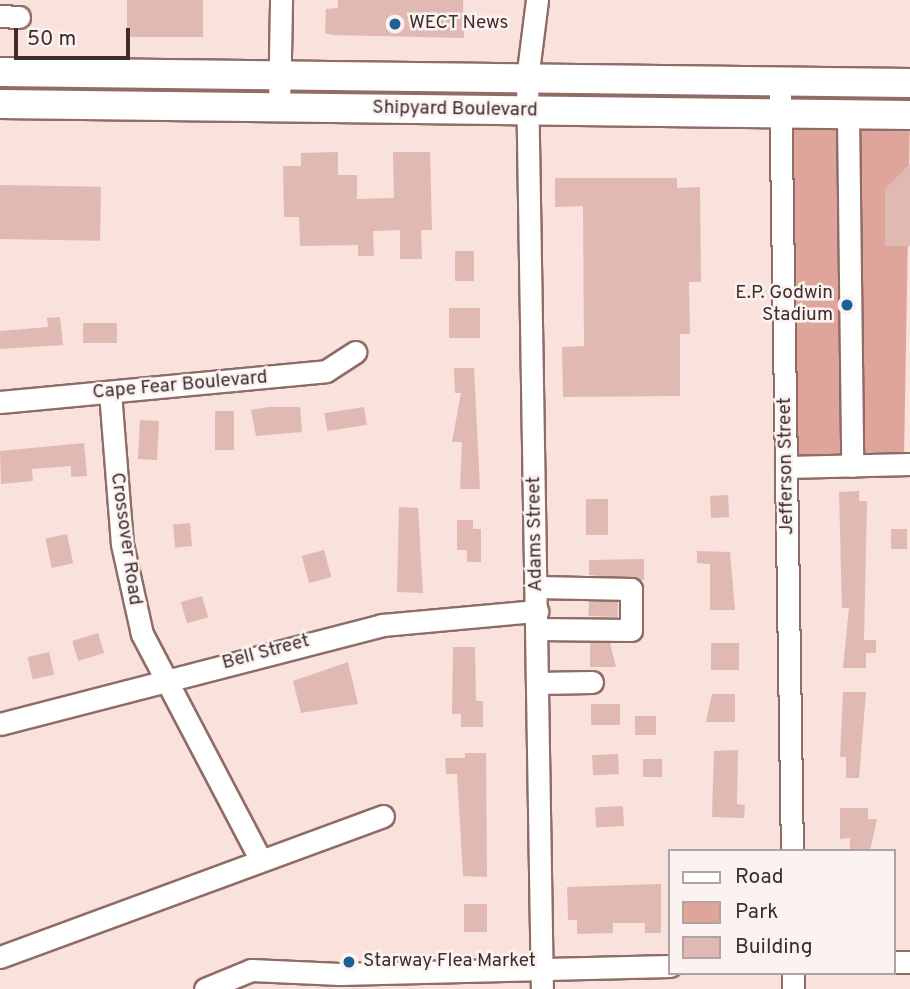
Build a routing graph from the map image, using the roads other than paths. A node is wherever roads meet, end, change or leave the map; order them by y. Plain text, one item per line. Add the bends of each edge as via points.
1 (281, 0) edge
2 (537, 0) edge
3 (0, 72) edge
4 (280, 76) junction
5 (527, 79) junction
6 (780, 82) junction
7 (910, 83) edge
8 (0, 104) edge
9 (279, 108) junction
10 (528, 110) junction
11 (780, 113) junction
12 (848, 114) junction
13 (910, 115) edge
14 (355, 352) dead end
15 (110, 392) junction
16 (0, 402) edge
17 (910, 464) edge
18 (852, 466) junction
19 (787, 467) junction
20 (537, 587) junction
21 (537, 620) junction
22 (163, 681) junction
23 (592, 682) dead end
24 (538, 683) junction
25 (0, 724) edge
26 (383, 816) dead end
27 (792, 849) edge
28 (260, 859) junction
29 (0, 957) edge
30 (668, 966) edge
31 (543, 979) edge
32 (358, 981) edge
33 (205, 989) edge

1 - 4 street
2 - 5 street, Adams Street
3 - 4 main road, Shipyard Boulevard
4 - 5 main road, Shipyard Boulevard
4 - 9 street
5 - 6 main road, Shipyard Boulevard
5 - 10 street, Adams Street
6 - 7 main road, Shipyard Boulevard
6 - 11 street, Jefferson Street
8 - 9 main road, Shipyard Boulevard
9 - 10 main road, Shipyard Boulevard
10 - 11 main road, Shipyard Boulevard
10 - 20 street, Adams Street
11 - 12 main road, Shipyard Boulevard
11 - 19 street, Jefferson Street
12 - 13 main road, Shipyard Boulevard
12 - 18 street
14 - 15 street, Cape Fear Boulevard via 326,372
15 - 16 street, Cape Fear Boulevard
15 - 22 street, Crossover Road via 130,594
17 - 18 street
18 - 19 street
19 - 27 street, Jefferson Street
20 - 21 street, Adams Street
20 - 21 street, Bell Street via 631,589 631,630
21 - 22 street, Bell Street via 382,625
21 - 24 street, Adams Street
22 - 25 street, Bell Street
22 - 28 street, Crossover Road
23 - 24 street
24 - 31 street, Adams Street
26 - 28 street
28 - 29 street
30 - 31 street
31 - 32 street
32 - 33 street via 251,970

